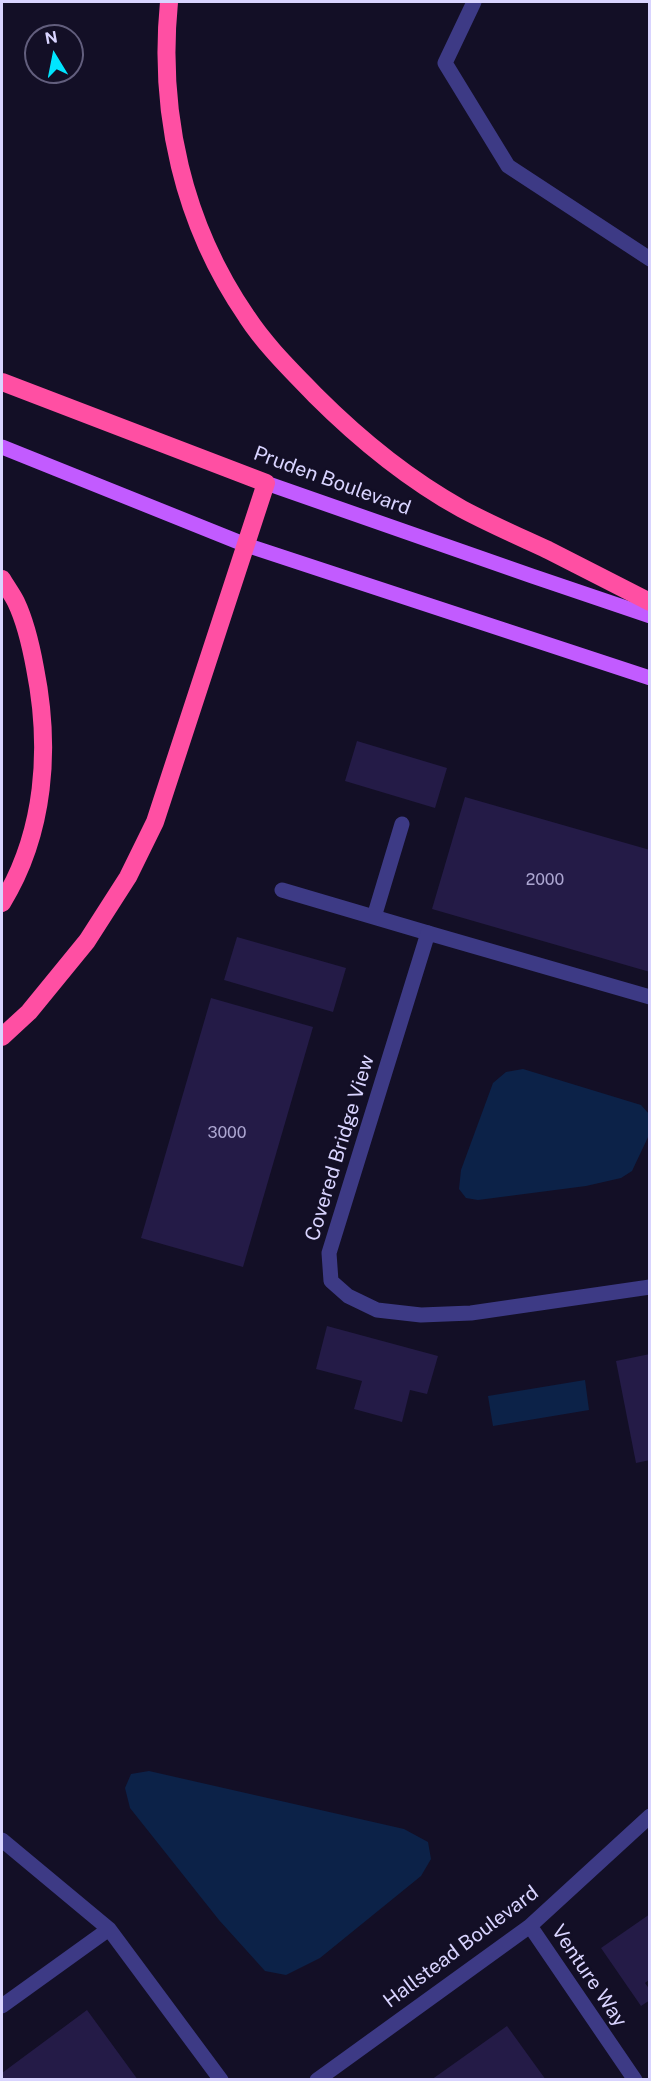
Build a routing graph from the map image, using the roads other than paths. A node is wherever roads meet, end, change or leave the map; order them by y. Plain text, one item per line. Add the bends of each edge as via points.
1 (169, 2) edge
2 (474, 2) edge
3 (650, 259) edge
4 (2, 382) edge
5 (2, 447) edge
6 (266, 483) junction
7 (246, 545) junction
8 (2, 579) edge
9 (650, 602) edge
10 (650, 616) edge
11 (650, 678) edge
12 (402, 824) dead end
13 (282, 890) dead end
14 (2, 903) edge
15 (374, 917) junction
16 (428, 933) junction
17 (650, 997) edge
18 (2, 1037) edge
19 (650, 1287) edge
20 (650, 1816) edge
21 (2, 1840) edge
22 (530, 1926) junction
23 (109, 1929) junction
24 (2, 2006) edge
25 (221, 2079) edge
26 (317, 2079) edge
27 (634, 2079) edge

1 - 9 highway via 167,100 178,162 193,211 221,276 277,356 344,425 401,470 462,509
2 - 3 street via 445,63 508,166
4 - 6 highway, Pruden Boulevard
5 - 7 main road
6 - 7 highway
6 - 10 main road, Pruden Boulevard
7 - 11 main road
7 - 18 highway via 155,822 128,877 87,941 29,1012
8 - 14 highway via 16,602 31,645 42,700 44,757 31,838
12 - 15 street
13 - 15 street
15 - 16 street
16 - 17 street
16 - 19 street, Covered Bridge View via 329,1253 331,1281 348,1296 377,1310 421,1315 471,1312
20 - 22 street, Hallstead Boulevard
21 - 23 street
22 - 26 street, Hallstead Boulevard
22 - 27 street, Venture Way
23 - 24 street
23 - 25 street

